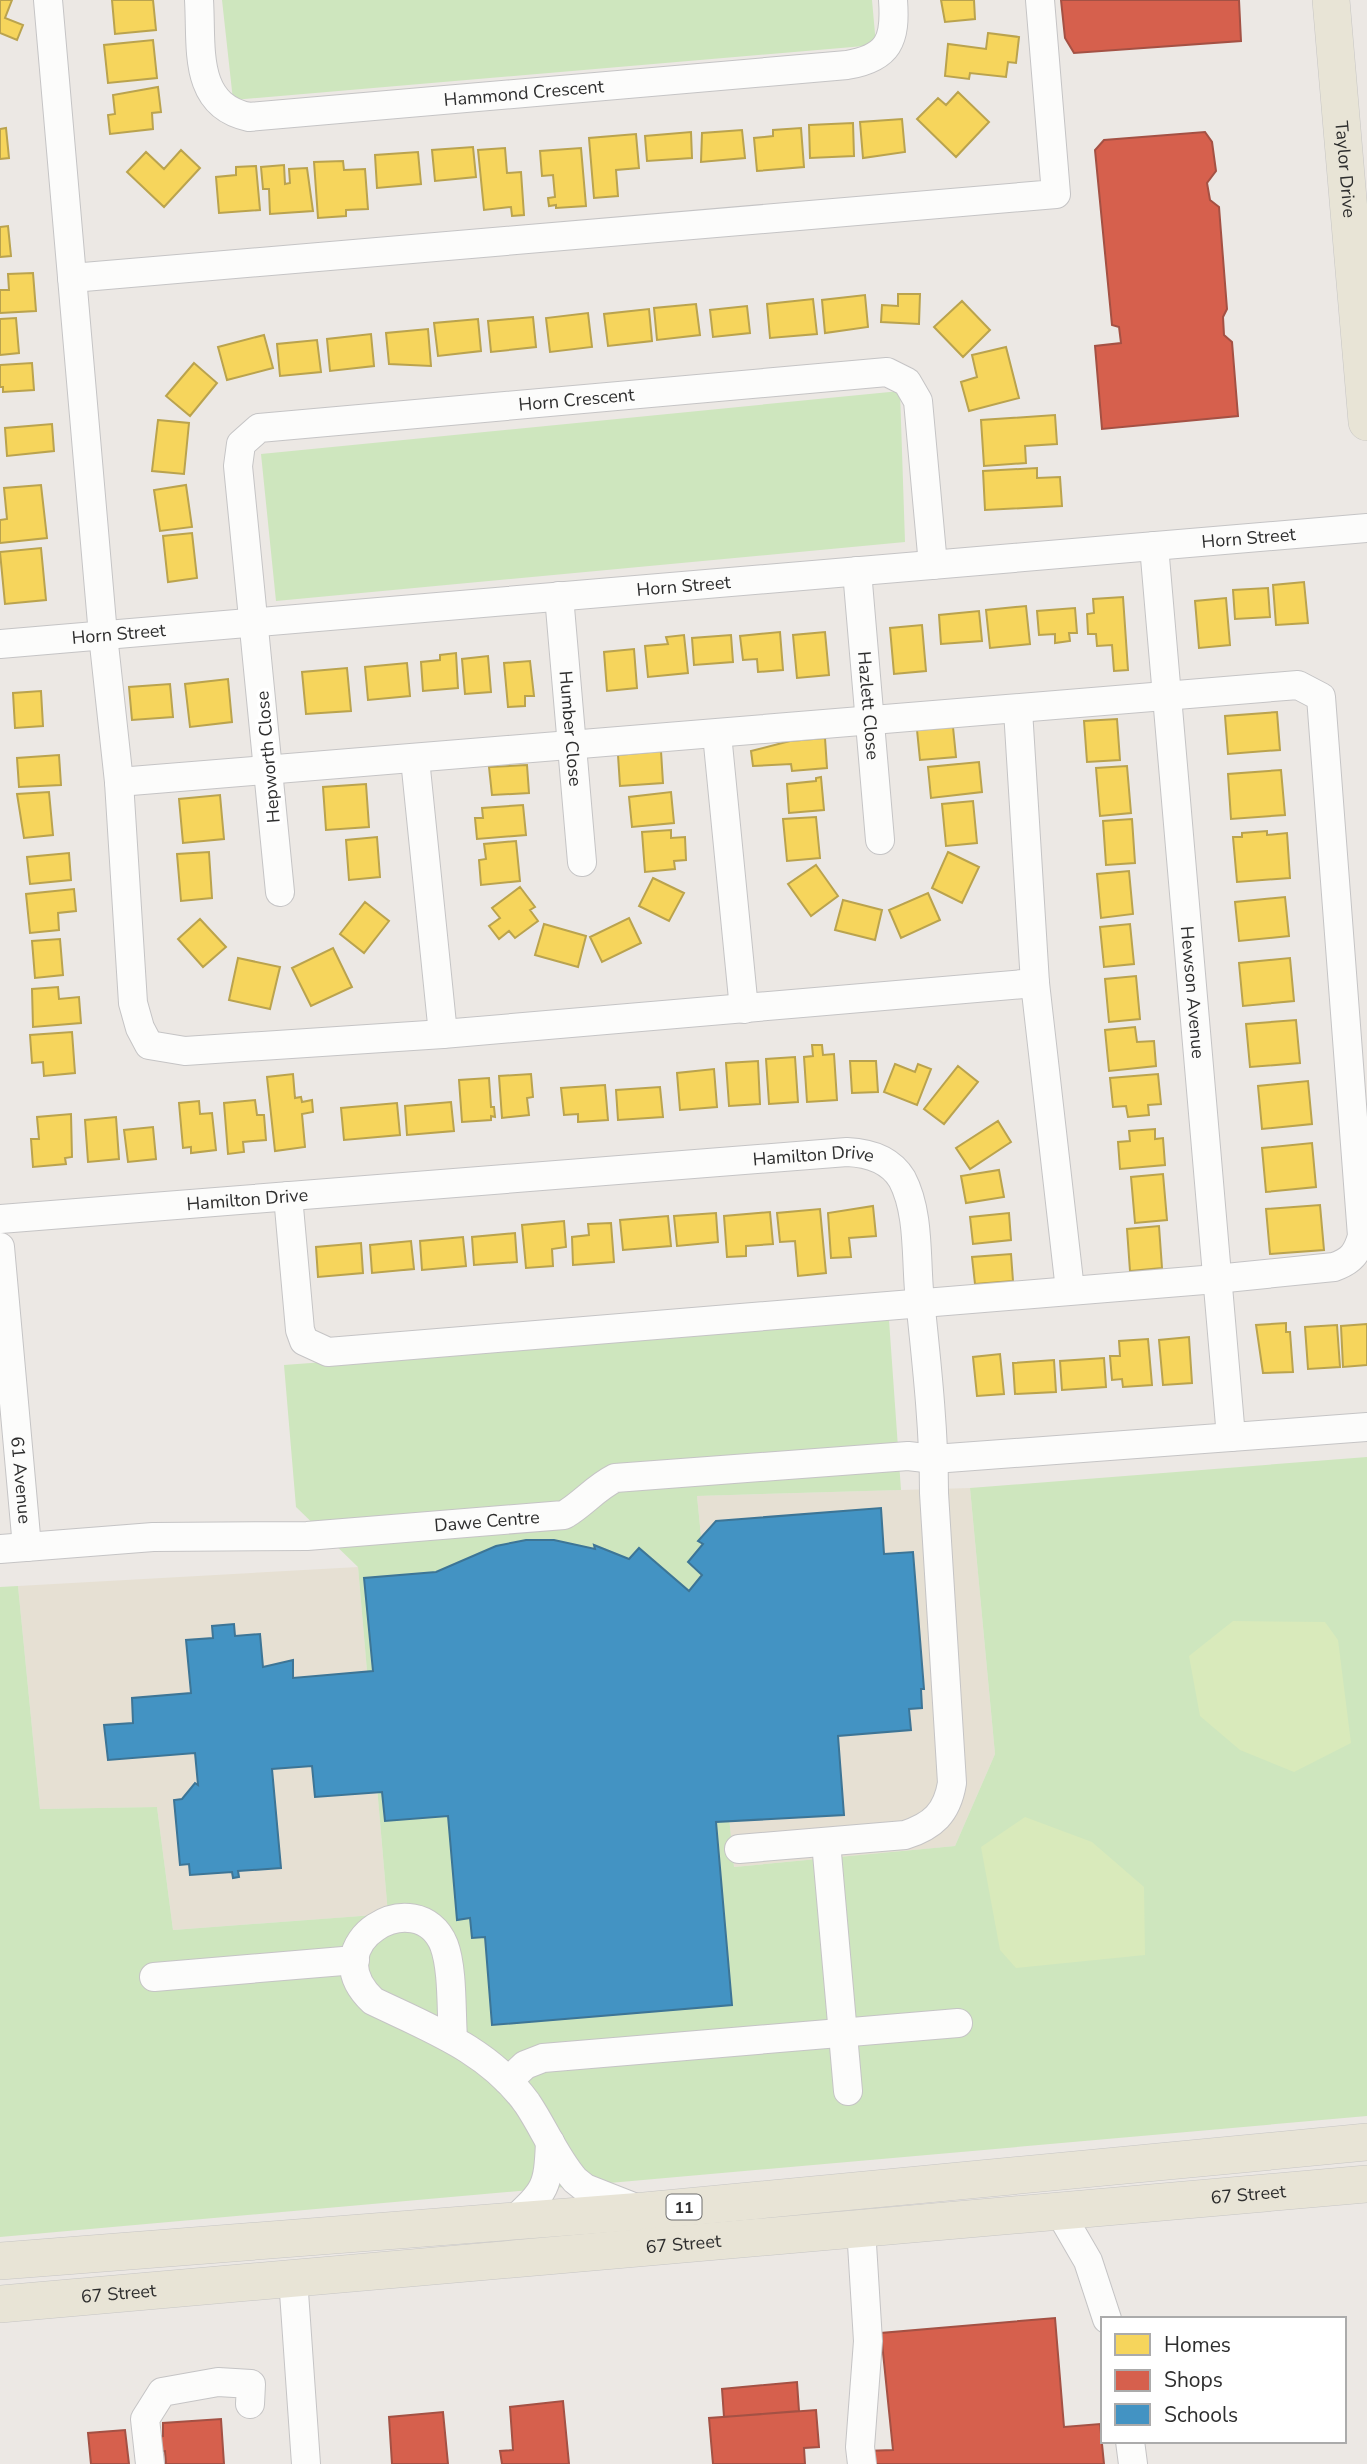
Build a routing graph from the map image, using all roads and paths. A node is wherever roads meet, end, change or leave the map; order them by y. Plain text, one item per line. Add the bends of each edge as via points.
1 (48, 0) edge
2 (198, 0) edge
3 (892, 0) edge
4 (1040, 0) edge
5 (1331, 0) edge
6 (72, 278) junction
7 (1367, 422) edge
8 (1367, 528) edge
9 (1154, 546) junction
10 (933, 565) junction
11 (857, 571) junction
12 (559, 596) junction
13 (256, 622) junction
14 (103, 635) junction
15 (0, 644) edge
16 (1165, 695) junction
17 (1018, 710) junction
18 (869, 720) junction
19 (717, 734) junction
20 (572, 745) junction
21 (415, 759) junction
22 (268, 771) junction
23 (119, 782) junction
24 (880, 840) dead end
25 (582, 862) dead end
26 (280, 892) dead end
27 (1035, 983) junction
28 (744, 1009) junction
29 (443, 1034) junction
30 (288, 1196) junction
31 (0, 1219) edge
32 (0, 1247) edge
33 (1216, 1279) junction
34 (1070, 1290) junction
35 (920, 1303) junction
36 (7, 1399) edge
37 (1367, 1427) edge
38 (1231, 1437) junction
39 (934, 1459) junction
40 (13, 1548) edge
41 (826, 1842) junction
42 (739, 1849) dead end
43 (355, 1959) junction
44 (154, 1977) dead end
45 (958, 2023) dead end
46 (843, 2034) junction
47 (453, 2038) junction
48 (508, 2081) junction
49 (848, 2091) dead end
50 (550, 2142) junction
51 (1367, 2142) edge
52 (1360, 2186) edge
53 (644, 2211) junction
54 (1059, 2211) junction
55 (513, 2221) junction
56 (861, 2228) junction
57 (0, 2261) edge
58 (293, 2278) junction
59 (0, 2304) edge
60 (1106, 2317) edge
61 (250, 2404) dead end
62 (1130, 2443) edge
63 (150, 2464) edge
64 (306, 2464) edge
65 (862, 2464) edge
66 (1133, 2464) edge

1 - 6 street
2 - 3 street, Hammond Crescent via 207,85 219,106 249,117 847,65 873,58 889,44 895,23
4 - 6 street via 1056,194
5 - 7 main road, Taylor Drive
6 - 14 street
8 - 9 street, Horn Street
9 - 10 street, Horn Street
9 - 16 street, Hewson Avenue
10 - 11 street, Horn Street
10 - 13 street, Horn Crescent via 920,411 914,390 898,375 887,372 259,428 245,438 239,454
11 - 12 street, Horn Street
11 - 18 street, Hazlett Close
12 - 13 street, Horn Street
12 - 20 street, Humber Close
13 - 14 street, Horn Street
13 - 22 street, Hepworth Close
14 - 15 street, Horn Street
14 - 23 street
16 - 17 street
16 - 33 street, Hewson Avenue
16 - 33 street via 1298,685 1321,697 1362,1236 1357,1252 1334,1267
17 - 18 street
17 - 27 street
18 - 19 street
18 - 24 street, Hazlett Close
19 - 20 street
19 - 28 street
20 - 21 street
20 - 25 street, Humber Close
21 - 22 street
21 - 29 street
22 - 23 street
22 - 26 street, Hepworth Close
23 - 29 street via 133,1003 149,1045 185,1051
27 - 28 street
27 - 34 street
28 - 29 street
30 - 31 street, Hamilton Drive
30 - 35 street, Hamilton Drive via 859,1152 883,1160 906,1189
30 - 35 street via 300,1330 304,1341 328,1352
32 - 36 street, 61 Avenue
33 - 34 street
33 - 38 street, Hewson Avenue
34 - 35 street
35 - 39 street, Hamilton Drive
36 - 40 street, 61 Avenue
37 - 38 street
38 - 39 street
39 - 40 street, Dawe Centre via 908,1456 615,1478 596,1487 582,1505 564,1515 307,1536 153,1537
39 - 41 street, Hamilton Drive via 952,1783 949,1800 924,1829
41 - 42 street, Hamilton Drive
41 - 46 street
43 - 44 street
43 - 47 street via 359,1984 373,2001
43 - 47 street via 358,1944 378,1923 407,1918 435,1932 446,1954
45 - 46 street
46 - 48 street via 543,2058 525,2065
46 - 49 street
47 - 48 street
48 - 50 street
50 - 53 street via 585,2189
50 - 55 street via 547,2183
51 - 53 main road, 67 Street / 11
52 - 54 main road, 67 Street / 11
53 - 55 main road, 67 Street / 11
54 - 56 main road, 67 Street / 11
54 - 60 street via 1088,2261
55 - 57 main road, 67 Street / 11
56 - 58 main road, 67 Street / 11
56 - 65 street via 868,2341
58 - 59 main road, 67 Street / 11
58 - 64 street
61 - 63 street via 251,2384 218,2382 162,2392 145,2419
62 - 66 street

